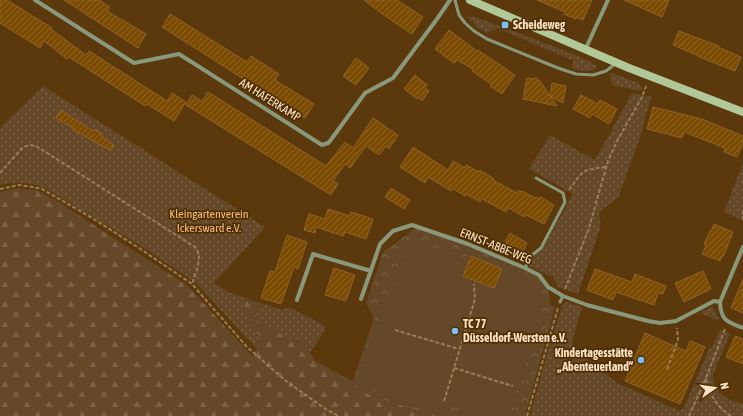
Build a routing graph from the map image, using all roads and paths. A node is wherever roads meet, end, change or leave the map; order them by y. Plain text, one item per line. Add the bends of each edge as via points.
1 (35, 0) edge
2 (450, 0) edge
3 (455, 0) edge
4 (470, 0) edge
5 (608, 0) edge
6 (586, 48) junction
7 (616, 62) junction
8 (650, 76) junction
9 (743, 112) edge
10 (606, 168) junction
11 (0, 174) edge
12 (536, 178) dead end
13 (0, 189) edge
14 (564, 195) junction
15 (743, 210) edge
16 (743, 220) edge
17 (743, 247) edge
18 (525, 268) junction
19 (371, 271) junction
20 (192, 284) junction
21 (474, 284) dead end
22 (563, 296) junction
23 (361, 299) dead end
24 (297, 300) dead end
25 (560, 302) joint
26 (720, 302) junction
27 (676, 321) junction
28 (728, 322) junction
29 (743, 328) edge
30 (395, 330) dead end
31 (460, 349) junction
32 (454, 368) junction
33 (667, 369) dead end
34 (706, 378) junction
35 (513, 386) dead end
36 (444, 400) dead end
37 (339, 416) edge
38 (527, 416) edge
39 (689, 416) edge
40 (731, 416) edge

1 - 2 street, AM HAFERKAMP via 134,63 179,54 322,145 328,143 365,93 393,78
3 - 7 lane via 465,24 474,31 487,39 558,68 576,74 592,75 606,71
4 - 6 main road
5 - 6 street
6 - 7 main road
7 - 8 main road
8 - 9 main road
8 - 10 path
10 - 14 path via 591,169 579,174
10 - 22 path via 589,228
11 - 20 path via 23,147 36,146 195,247 199,255
12 - 14 lane
13 - 20 path via 26,186 42,189 139,248
14 - 18 lane via 564,206 541,248 530,256
15 - 16 path
17 - 26 street
18 - 19 street, ERNST-ABBE-WEG via 468,244 412,225 393,231 380,244
18 - 22 street, ERNST-ABBE-WEG via 539,275 548,287
19 - 23 street, ERNST-ABBE-WEG
19 - 24 street via 313,254
20 - 37 path via 247,346 286,381
21 - 31 path via 475,300
22 - 25 lane
22 - 27 street, ERNST-ABBE-WEG via 648,321
25 - 38 path
26 - 27 street, ERNST-ABBE-WEG via 714,301
26 - 28 street via 721,313
27 - 33 path via 678,340
28 - 29 street
28 - 34 path
30 - 31 path
31 - 32 path
32 - 35 path
32 - 36 path
34 - 39 path
34 - 40 path via 709,391 718,406

